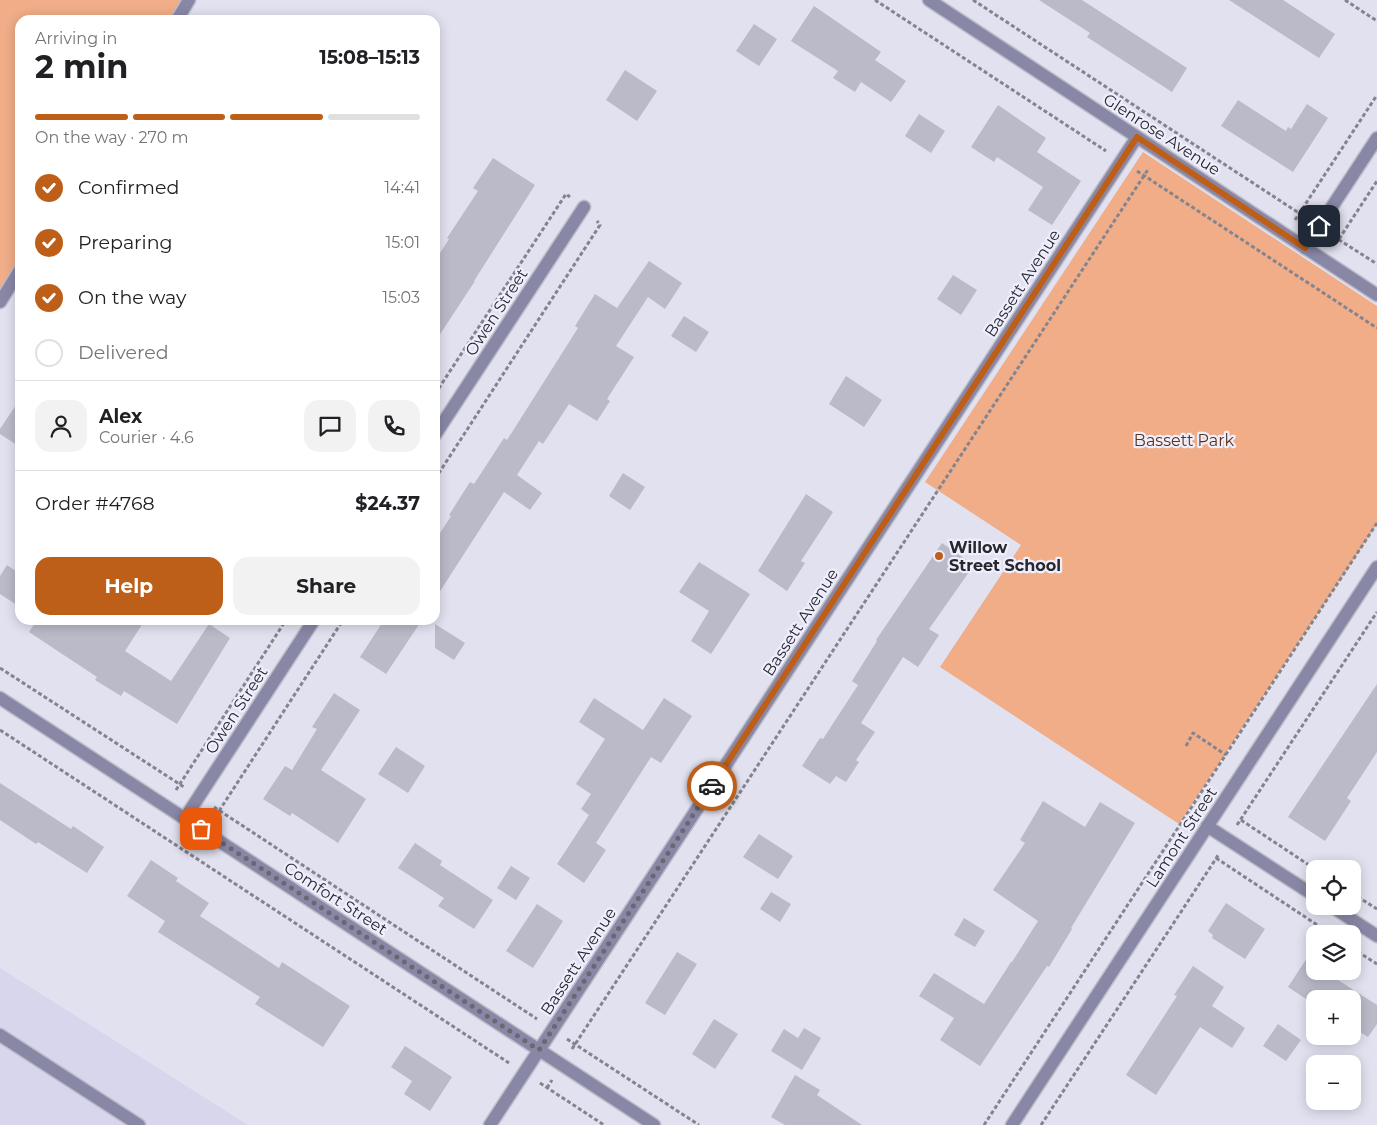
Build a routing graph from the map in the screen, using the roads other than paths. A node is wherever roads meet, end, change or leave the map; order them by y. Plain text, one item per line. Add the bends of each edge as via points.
1 (189, 0) edge
2 (928, 0) edge
3 (180, 15) edge
4 (1137, 137) junction
5 (1377, 138) edge
6 (584, 207) dead end
7 (1305, 248) junction
8 (15, 278) edge
9 (1377, 295) edge
10 (0, 302) edge
11 (440, 427) edge
12 (1377, 567) edge
13 (311, 625) edge
14 (0, 698) edge
15 (185, 818) junction
16 (1207, 826) junction
17 (1306, 890) edge
18 (1345, 915) edge
19 (1377, 936) edge
20 (0, 1035) edge
21 (539, 1050) junction
22 (139, 1125) edge
23 (490, 1125) edge
24 (654, 1125) edge
25 (1012, 1125) edge

1 - 3 street
2 - 4 street, Glenrose Avenue
4 - 7 street, Glenrose Avenue
4 - 21 street, Bassett Avenue
5 - 7 street
6 - 11 street, Owen Street
7 - 9 street, Glenrose Avenue
8 - 10 street
12 - 16 street, Lamont Street
13 - 15 street, Owen Street
14 - 15 street, Comfort Street
15 - 21 street, Comfort Street
16 - 17 street
16 - 25 street, Lamont Street
18 - 19 street
20 - 22 street
21 - 23 street, Bassett Avenue
21 - 24 street, Comfort Street

